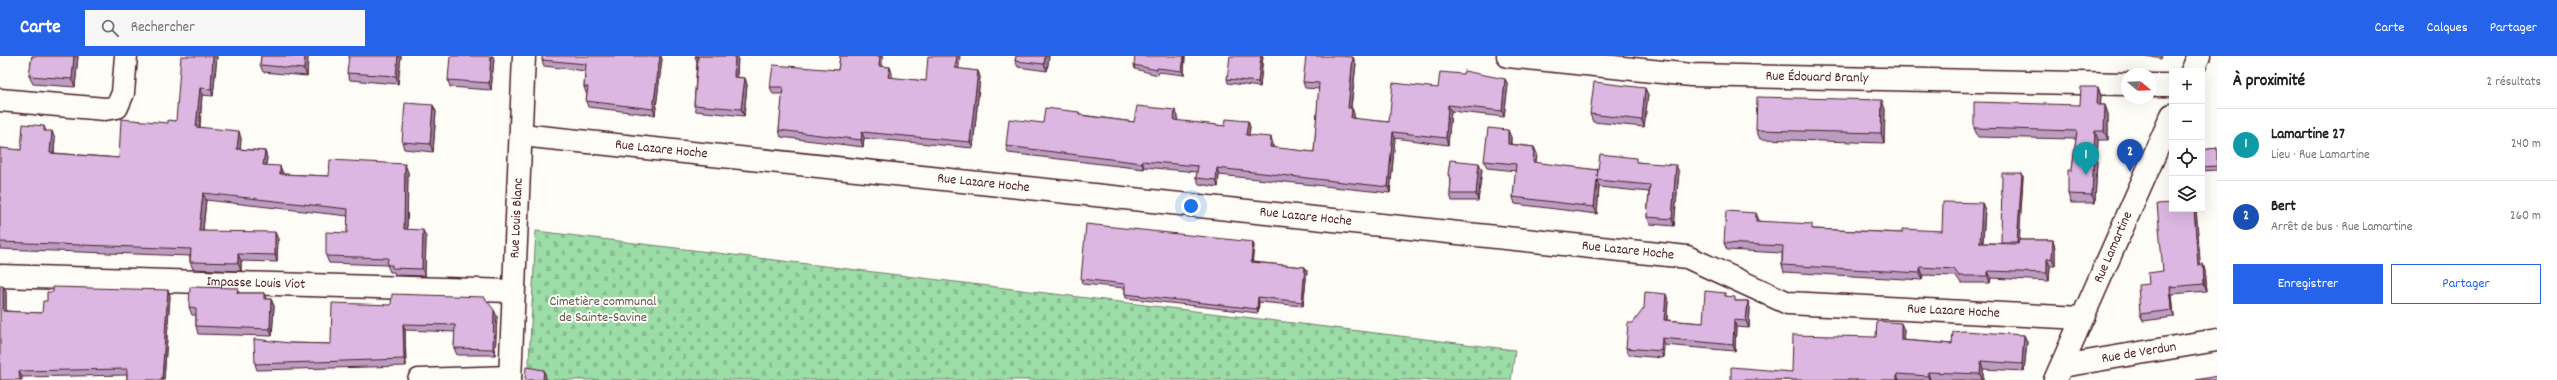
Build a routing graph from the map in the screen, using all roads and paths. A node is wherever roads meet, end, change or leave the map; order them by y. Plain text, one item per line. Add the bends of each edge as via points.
1 (126, 56) edge
2 (524, 56) edge
3 (1508, 56) edge
4 (2199, 56) edge
5 (2193, 68) edge
6 (2121, 84) edge
7 (2157, 85) edge
8 (2169, 85) edge
9 (0, 100) edge
10 (2169, 122) edge
11 (521, 135) junction
12 (0, 276) edge
13 (512, 291) junction
14 (2082, 318) junction
15 (2217, 340) edge
16 (2058, 373) edge
17 (510, 379) edge
18 (419, 380) edge

1 - 9 street via 122,93 117,107 104,109
2 - 11 street, Rue Louis Blanc
3 - 6 street, Rue Édouard Branly via 1691,75
4 - 5 street
7 - 8 street
10 - 14 street, Rue Lamartine
11 - 13 street, Rue Louis Blanc
11 - 14 street, Rue Lazare Hoche via 1687,257 1788,303
12 - 13 street, Impasse Louis Viot
13 - 17 street, Rue Louis Blanc
14 - 16 street, Rue Lamartine
15 - 16 street, Rue de Verdun
17 - 18 street

